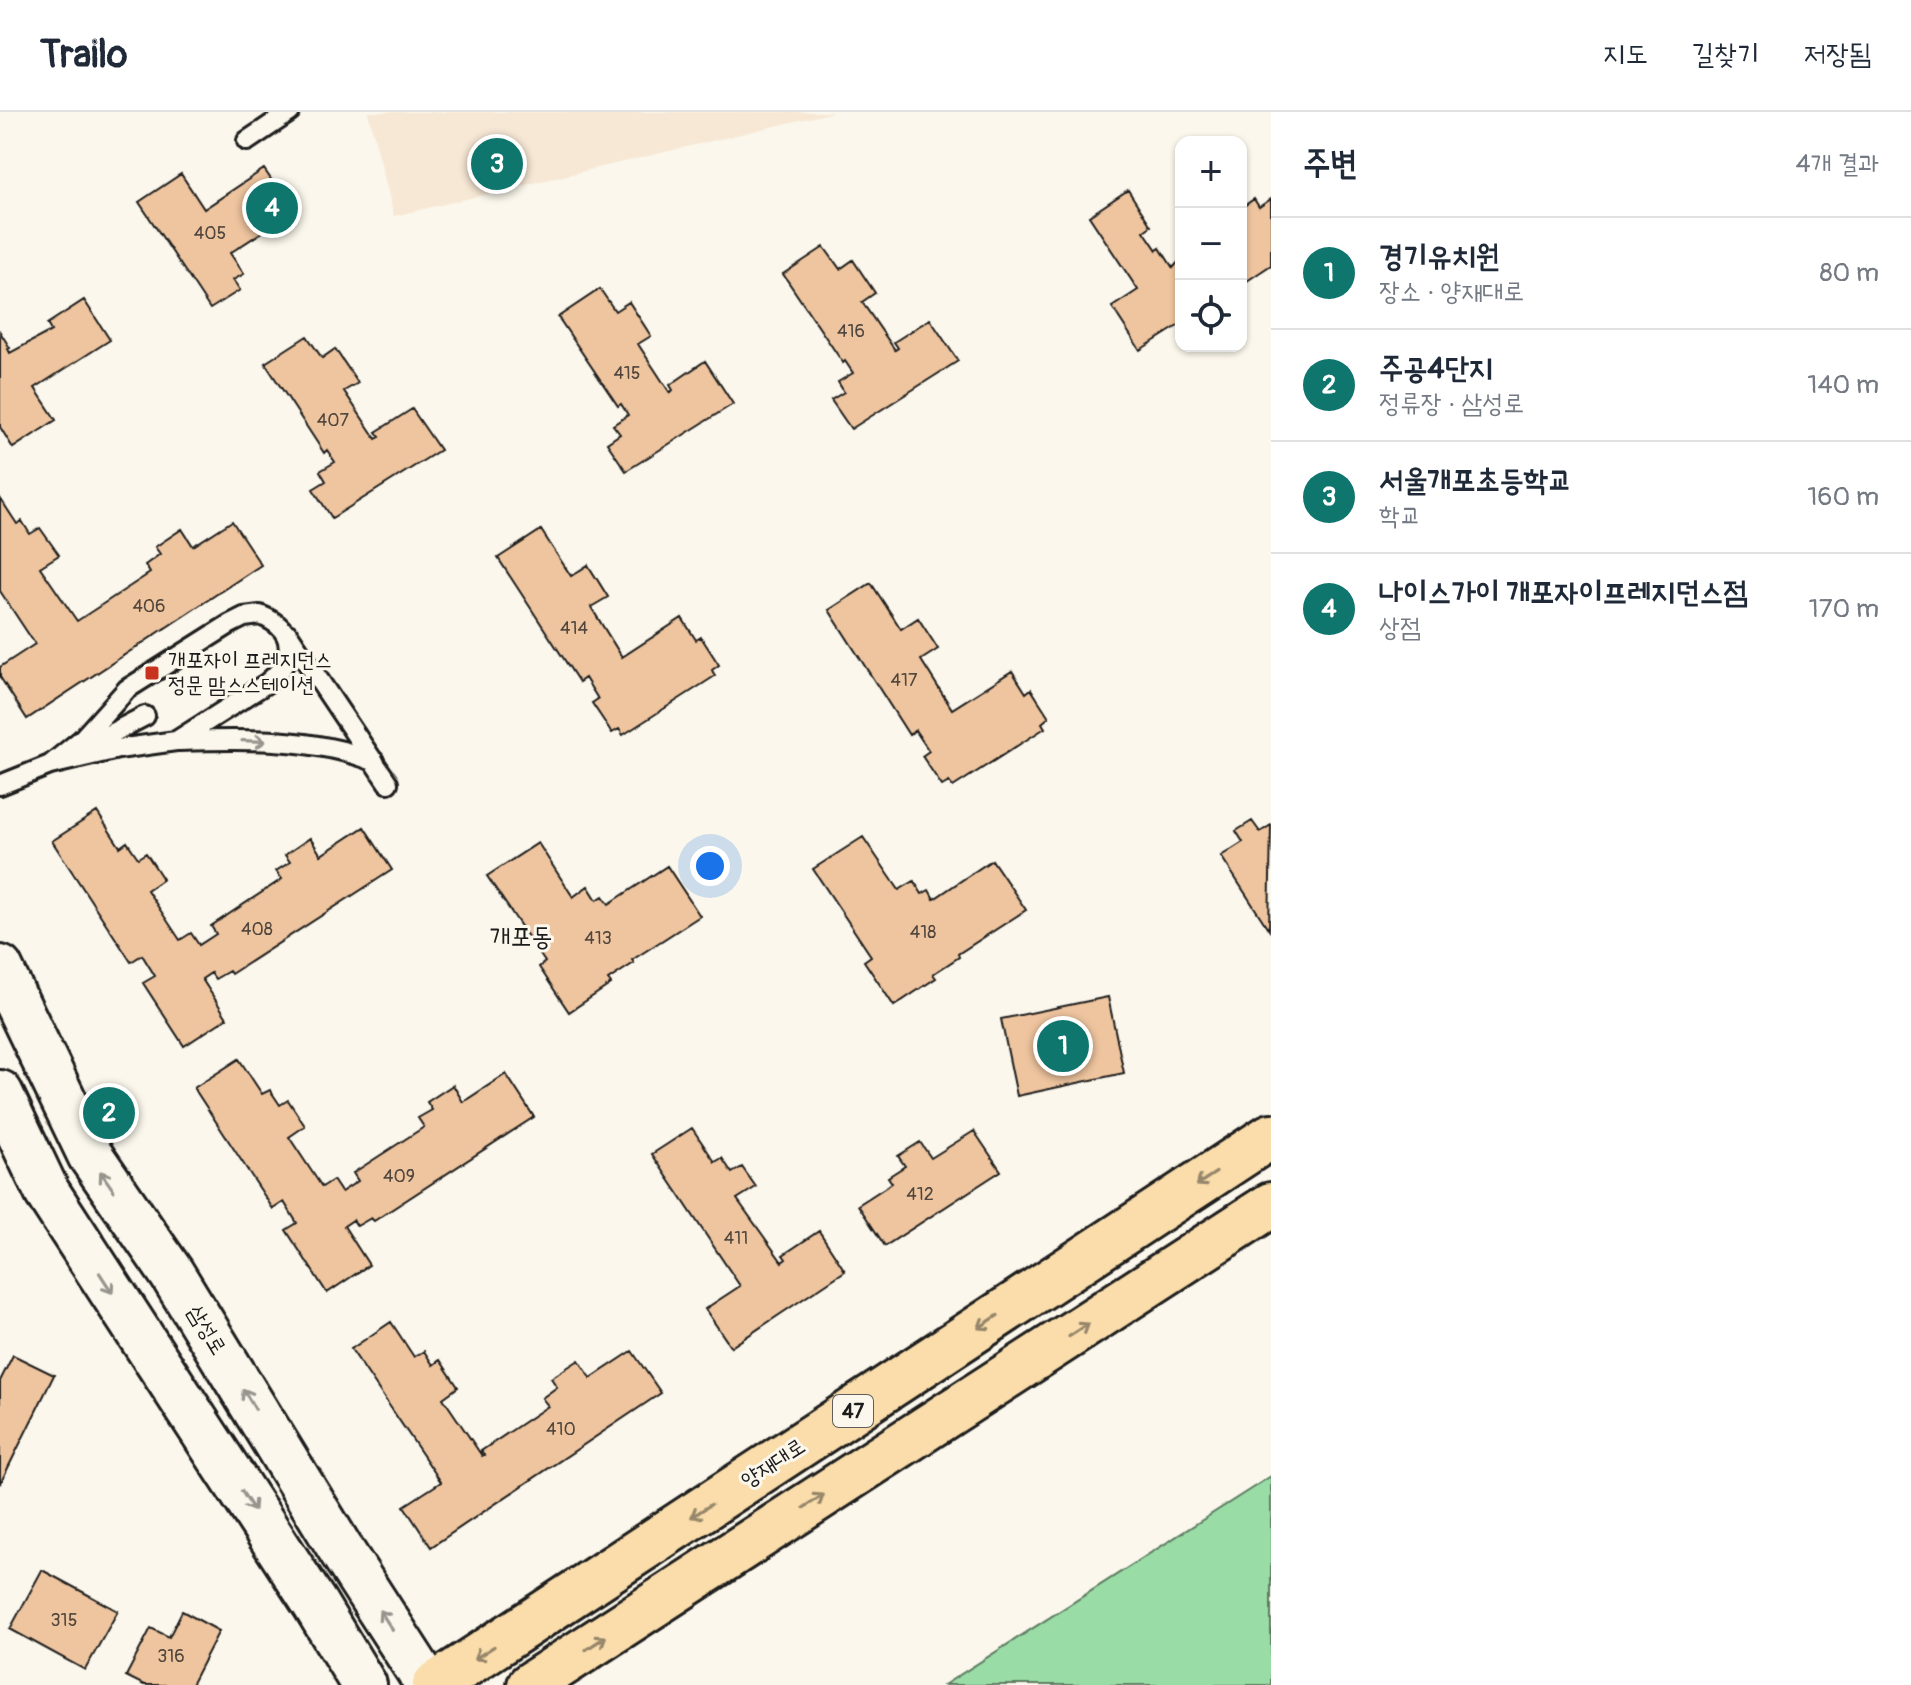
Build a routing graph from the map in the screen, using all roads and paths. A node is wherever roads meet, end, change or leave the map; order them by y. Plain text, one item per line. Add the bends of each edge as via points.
1 (290, 112) edge
2 (247, 141) dead end
3 (286, 631) junction
4 (145, 716) dead end
5 (176, 741) junction
6 (374, 761) junction
7 (50, 765) junction
8 (388, 783) dead end
9 (0, 785) edge
10 (0, 968) edge
11 (0, 1093) edge
12 (1271, 1136) edge
13 (1271, 1205) edge
14 (364, 1685) edge
15 (428, 1685) edge
16 (435, 1685) edge
17 (530, 1685) edge

1 - 2 lane
3 - 5 lane via 289,646 279,673
3 - 6 lane
3 - 7 lane via 260,615 230,624 127,689
4 - 7 lane
5 -> 6 lane via 274,741
5 - 7 lane
6 - 8 lane
7 - 9 lane
15 -> 10 main road, 삼성로 via 172,1274 90,1155
11 -> 14 main road via 47,1192
12 -> 16 main road, 양재대로 / 47
17 -> 13 main road, 47

